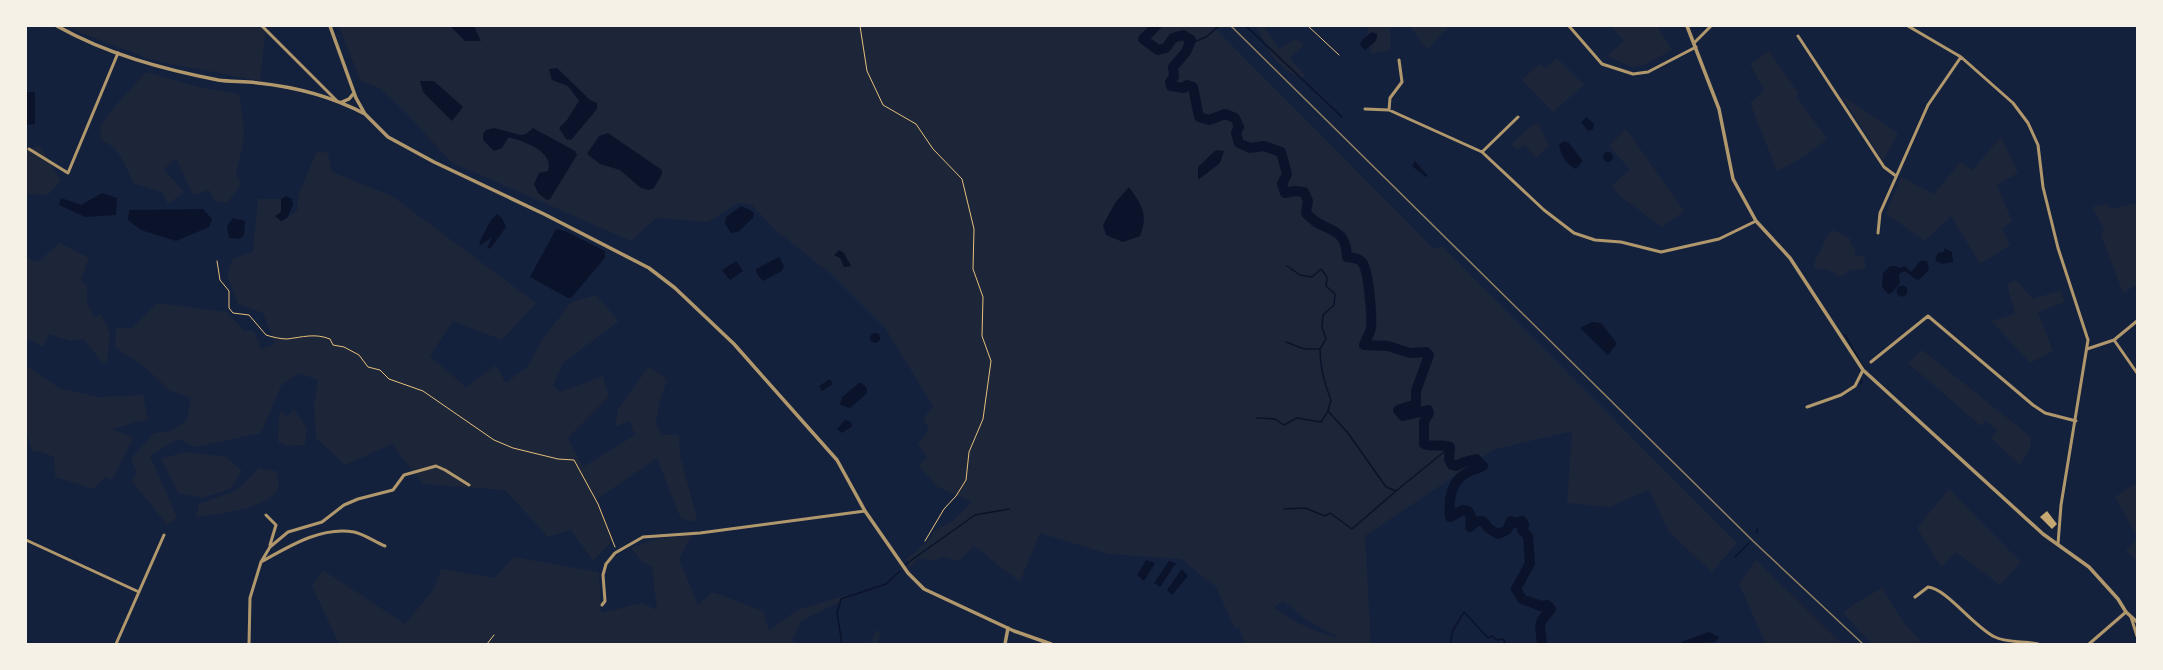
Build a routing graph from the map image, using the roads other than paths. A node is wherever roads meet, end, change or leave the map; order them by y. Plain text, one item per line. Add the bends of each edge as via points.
1 (57, 26) edge
2 (262, 26) edge
3 (330, 26) edge
4 (1569, 26) edge
5 (1686, 26) edge
6 (1710, 26) edge
7 (1908, 26) edge
8 (1798, 36) dead end
9 (1694, 43) junction
10 (1696, 47) junction
11 (118, 53) junction
12 (1961, 57) junction
13 (1399, 60) dead end
14 (354, 93) junction
15 (336, 100) junction
16 (342, 102) junction
17 (1365, 109) dead end
18 (1389, 110) junction
19 (365, 114) junction
20 (1518, 117) dead end
21 (29, 149) dead end
22 (1482, 152) junction
23 (1896, 176) junction
24 (1756, 222) junction
25 (1878, 233) dead end
26 (2137, 321) edge
27 (2114, 340) junction
28 (2087, 349) junction
29 (1871, 362) dead end
30 (1863, 370) junction
31 (2137, 373) edge
32 (1807, 407) dead end
33 (2076, 421) junction
34 (469, 485) dead end
35 (865, 511) junction
36 (266, 515) dead end
37 (164, 535) dead end
38 (26, 540) edge
39 (2058, 544) junction
40 (385, 546) dead end
41 (270, 547) junction
42 (261, 562) junction
43 (139, 592) junction
44 (1915, 598) dead end
45 (602, 605) dead end
46 (2126, 612) junction
47 (2131, 617) junction
48 (2137, 622) edge
49 (1008, 628) junction
50 (2137, 636) edge
51 (116, 644) edge
52 (249, 644) edge
53 (1006, 644) edge
54 (1051, 644) edge
55 (2038, 644) edge
56 (2089, 644) edge

1 - 11 street via 85,41
2 - 15 street
3 - 14 street
4 - 10 street via 1602,64 1633,74 1648,72
5 - 9 street
6 - 9 street
7 - 12 street
8 - 23 street via 1884,167
9 - 10 street
10 - 24 street via 1719,109 1733,179
11 - 15 street via 153,65 220,80 317,93
11 - 21 street via 68,173
12 - 23 street via 1928,105
12 - 28 street via 2013,103 2028,123 2038,145 2045,195 2058,248 2088,340
13 - 18 street via 1402,82 1390,98
14 - 16 street via 349,100
14 - 19 street
15 - 16 street
16 - 19 street
17 - 18 street
18 - 22 street
19 - 35 street via 388,137 649,268 675,288 734,344 837,460
20 - 22 street
22 - 24 street via 1548,213 1574,233 1595,240 1621,242 1662,252 1719,239
23 - 25 street via 1880,213
24 - 30 street via 1790,258
26 - 27 street
27 - 28 street
27 - 31 street
28 - 33 street
29 - 33 street via 1928,316 2033,405 2045,413
30 - 32 street via 1855,386 1840,395
30 - 39 street via 2043,534
33 - 39 street via 2061,506
34 - 41 street via 436,466 404,475 393,490 344,505 322,522 288,532
35 - 45 street via 700,533 643,537 615,553 606,564 603,575 605,601
35 - 49 street via 908,573 924,590
36 - 41 street via 277,529
37 - 43 street
38 - 43 street
39 - 46 street via 2089,567 2118,598
40 - 42 street via 355,532 339,530 313,536
41 - 42 street
42 - 52 street via 250,598
43 - 51 street
44 - 55 street via 1928,587 1938,588 1968,618 1993,636 2002,640
46 - 47 street
46 - 56 street
47 - 48 street
47 - 50 street
49 - 53 street
49 - 54 street

